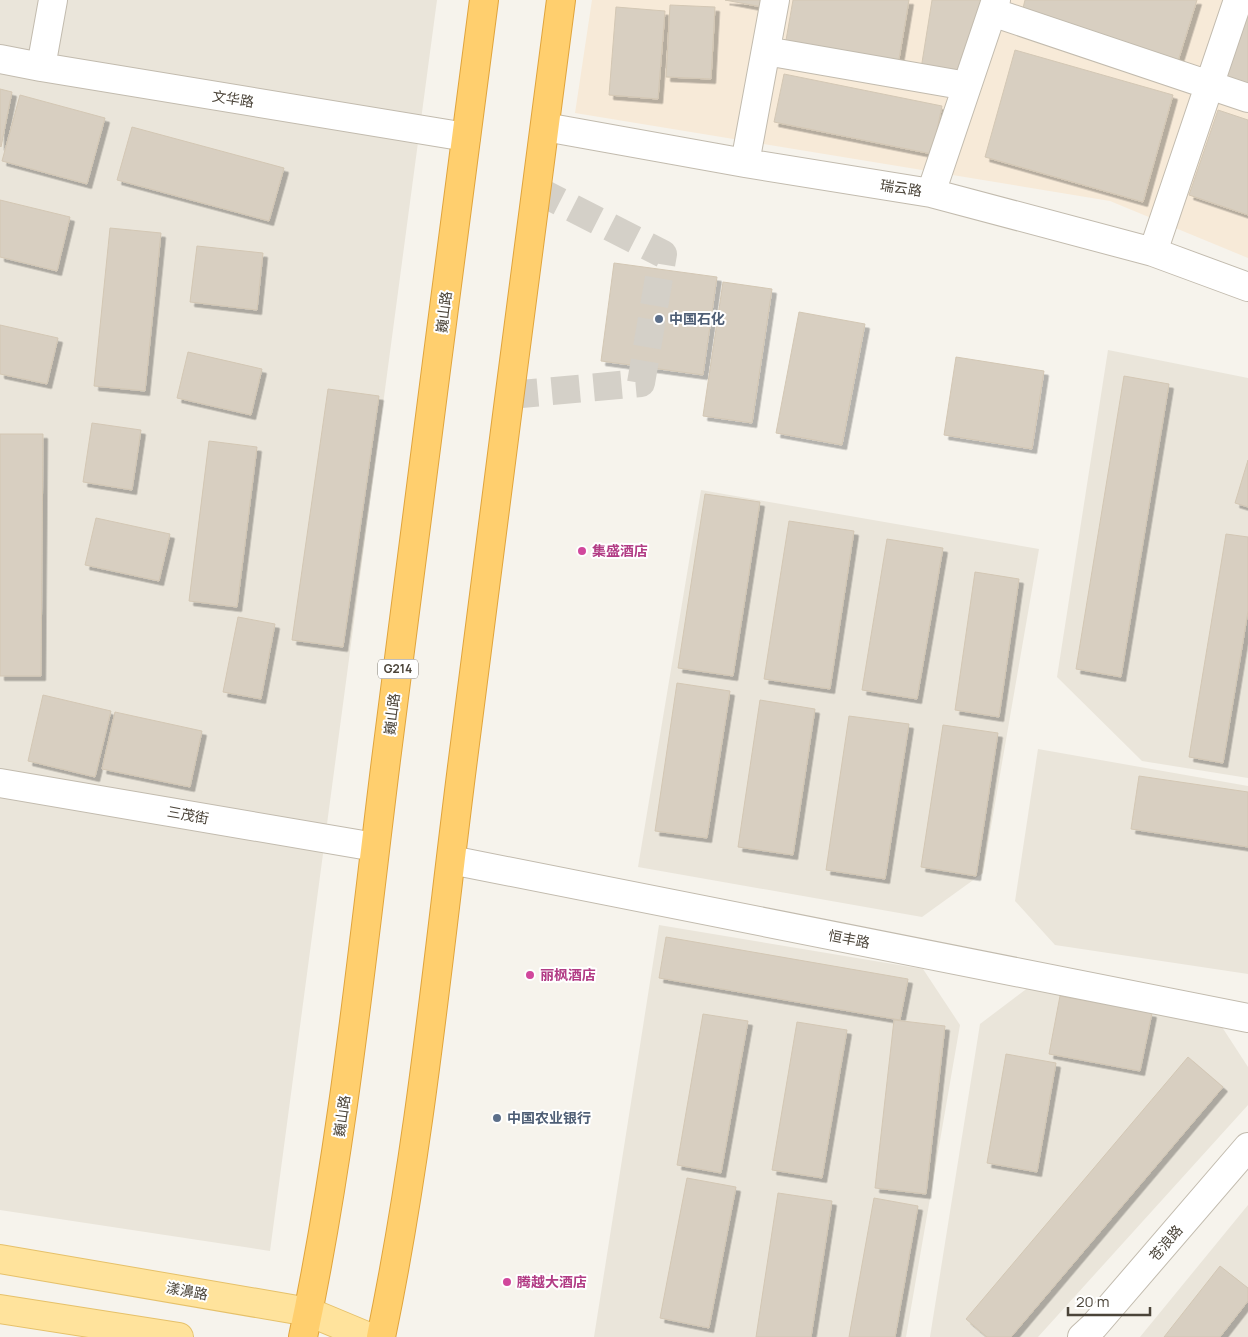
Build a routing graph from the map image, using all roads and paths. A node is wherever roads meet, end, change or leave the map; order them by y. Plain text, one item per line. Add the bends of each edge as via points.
1 (52, 0) edge
2 (484, 0) edge
3 (561, 0) edge
4 (775, 0) edge
5 (1238, 0) edge
6 (994, 6) edge
7 (766, 51) junction
8 (0, 59) edge
9 (41, 68) junction
10 (1209, 85) junction
11 (967, 86) junction
12 (1248, 98) edge
13 (545, 127) junction
14 (466, 137) junction
15 (745, 163) junction
16 (931, 193) junction
17 (1153, 252) junction
18 (1248, 287) edge
19 (0, 783) edge
20 (375, 847) junction
21 (451, 860) junction
22 (1248, 1018) edge
23 (1248, 1148) edge
24 (0, 1260) edge
25 (0, 1308) edge
26 (306, 1324) edge
27 (179, 1337) edge
28 (369, 1337) edge
29 (381, 1337) edge
30 (1082, 1337) edge

1 - 9 street
2 - 14 highway, 巍山路 / G214
3 - 13 highway
4 - 7 street
5 - 10 street
6 - 10 street
6 - 11 street
7 - 11 street
7 - 15 street
8 - 9 street, 文华路
9 - 14 street, 文华路
10 - 12 street
10 - 17 street
11 - 16 street
13 - 15 street, 瑞云路
13 - 21 highway
14 - 20 highway, 巍山路 / G214
15 - 16 street, 瑞云路
16 - 17 street, 瑞云路
17 - 18 street, 瑞云路
19 - 20 street, 三茂街
20 - 26 highway, 巍山路 / G214 via 340,1132
21 - 22 street, 恒丰路
21 - 29 highway via 412,1166
23 - 30 street, 苍浪路
24 - 26 main road, 漾濞路
25 - 27 main road
26 - 28 main road, 漾濞路

